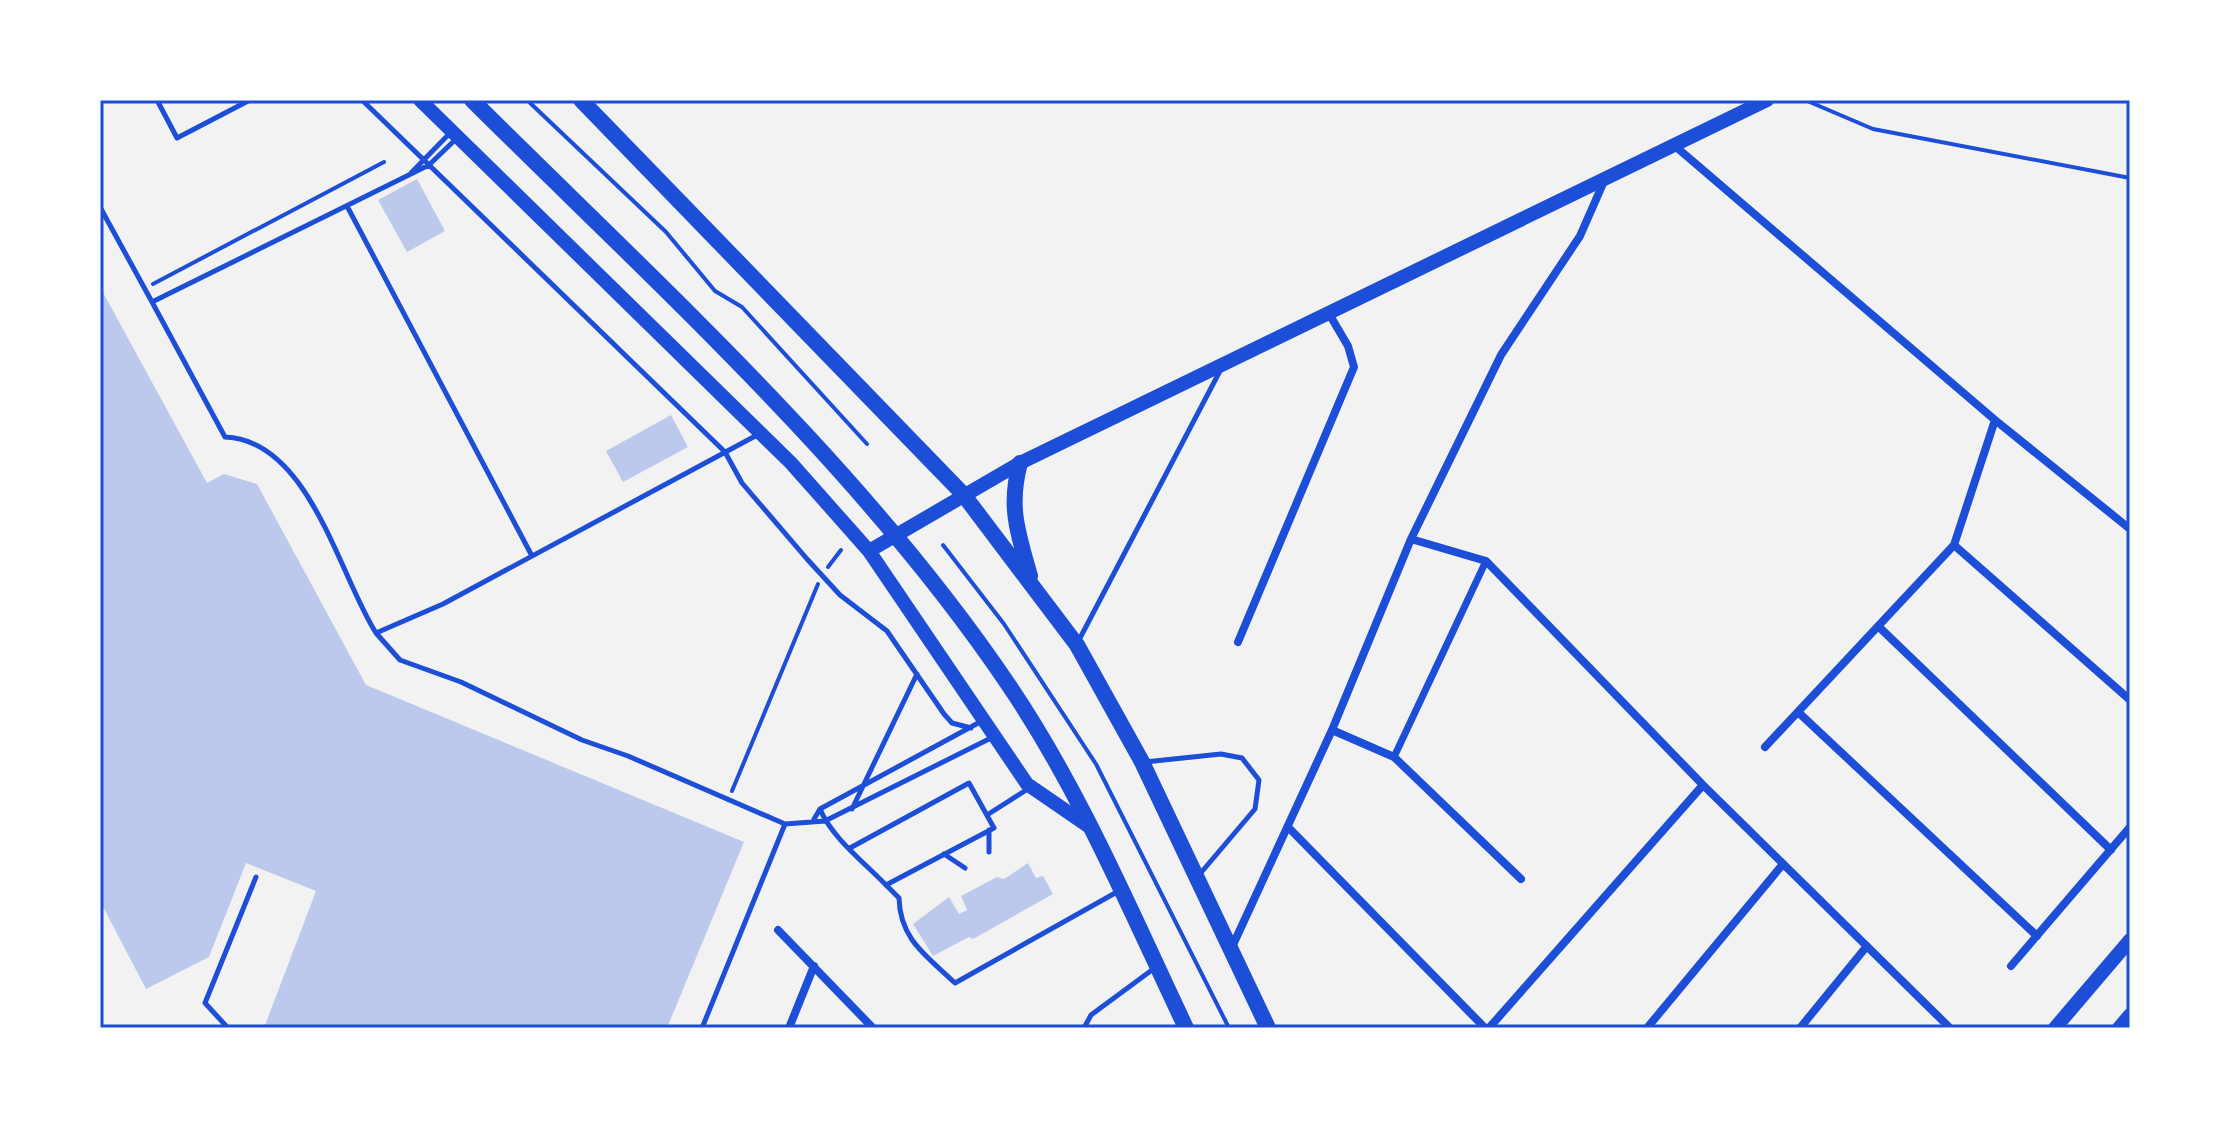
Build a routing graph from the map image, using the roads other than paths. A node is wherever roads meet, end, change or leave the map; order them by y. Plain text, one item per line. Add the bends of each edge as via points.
1 (157, 100) edge
2 (250, 100) edge
3 (362, 100) edge
4 (420, 100) edge
5 (472, 100) edge
6 (581, 100) edge
7 (1767, 100) edge
8 (454, 135) junction
9 (1675, 146) junction
10 (426, 163) junction
11 (1605, 178) junction
12 (347, 206) junction
13 (100, 207) edge
14 (152, 302) junction
15 (1328, 312) junction
16 (1224, 364) junction
17 (1995, 420) junction
18 (759, 434) junction
19 (725, 452) junction
20 (1020, 463) junction
21 (963, 494) junction
22 (2130, 529) edge
23 (897, 534) junction
24 (1411, 539) junction
25 (1954, 545) junction
26 (869, 551) junction
27 (532, 556) junction
28 (1486, 561) junction
29 (1032, 586) junction
30 (1878, 626) junction
31 (376, 633) junction
32 (1238, 642) dead end
33 (1077, 645) junction
34 (918, 673) junction
35 (2130, 700) edge
36 (1798, 712) junction
37 (985, 719) junction
38 (971, 728) junction
39 (1332, 730) junction
40 (996, 736) junction
41 (1765, 747) dead end
42 (1394, 757) junction
43 (1142, 762) junction
44 (1703, 785) junction
45 (1032, 787) junction
46 (860, 789) junction
47 (820, 809) junction
48 (852, 809) junction
49 (987, 815) junction
50 (814, 819) junction
51 (825, 821) junction
52 (785, 824) junction
53 (1288, 827) junction
54 (2130, 827) edge
55 (1091, 828) junction
56 (989, 830) junction
57 (850, 848) junction
58 (2111, 850) junction
59 (989, 852) dead end
60 (944, 854) junction
61 (1783, 864) junction
62 (965, 868) dead end
63 (1198, 876) junction
64 (256, 877) dead end
65 (1521, 879) dead end
66 (886, 885) junction
67 (1120, 890) junction
68 (778, 930) dead end
69 (2037, 936) junction
70 (2130, 940) edge
71 (1867, 946) junction
72 (1232, 947) junction
73 (814, 966) junction
74 (1156, 966) junction
75 (2011, 966) dead end
76 (2130, 1015) edge
77 (228, 1028) edge
78 (702, 1028) edge
79 (789, 1028) edge
80 (873, 1028) edge
81 (1084, 1028) edge
82 (1186, 1028) edge
83 (1268, 1028) edge
84 (1487, 1028) edge
85 (1647, 1028) edge
86 (1800, 1028) edge
87 (1950, 1028) edge
88 (2055, 1028) edge
89 (2119, 1028) edge

1 - 2 lane via 177,138
3 - 10 lane
4 - 8 main road
5 - 23 main road via 719,346
6 - 21 main road
7 - 9 main road
8 - 10 lane
8 - 18 main road
9 - 11 main road
9 - 17 street
10 - 12 lane
10 - 19 lane
11 - 15 main road
11 - 24 street via 1580,236 1501,355
12 - 14 lane
12 - 27 lane
13 - 14 lane
14 - 31 lane via 225,437 244,438 291,470
15 - 16 main road
15 - 32 street via 1354,367
16 - 20 main road
16 - 33 lane
17 - 22 street
17 - 25 street
18 - 19 lane
18 - 26 main road
19 - 27 lane
19 - 34 lane via 742,483 822,575 887,631
20 - 21 main road
20 - 29 main road via 1012,491 1014,517
21 - 23 main road
21 - 29 main road
23 - 26 main road
23 - 55 main road via 1009,685
24 - 28 street
24 - 39 street
25 - 30 street
25 - 35 street
26 - 37 main road
27 - 31 lane
28 - 42 street
28 - 44 street
29 - 33 main road
30 - 36 street
30 - 58 street
31 - 52 lane via 400,660
33 - 43 main road
34 - 38 lane via 952,723
34 - 46 lane
36 - 41 street
36 - 69 street
37 - 38 lane
37 - 40 main road
38 - 46 lane
39 - 42 street
39 - 53 street
40 - 45 main road
40 - 48 lane
42 - 65 street
43 - 63 main road
43 - 63 lane via 1221,754 1242,758 1259,780 1255,809
44 - 61 street
44 - 84 street
45 - 49 lane
45 - 55 main road
46 - 47 lane
46 - 48 lane
47 - 50 lane
47 - 51 lane
48 - 51 lane
49 - 56 lane via 994,828
49 - 57 lane via 969,783
50 - 51 lane
50 - 52 lane
51 - 57 lane
52 - 78 lane
53 - 72 street
53 - 84 street
54 - 58 street
55 - 67 main road
56 - 59 lane
56 - 60 lane
57 - 66 lane
58 - 69 street
60 - 62 lane
60 - 66 lane
61 - 71 street
61 - 85 street
63 - 72 main road
64 - 77 lane via 205,1003
66 - 67 lane via 899,898 907,936 955,983
67 - 74 main road
68 - 73 street
69 - 75 street
70 - 88 main road
71 - 86 street
71 - 87 street
72 - 83 main road
73 - 79 street
73 - 80 street
74 - 81 lane via 1091,1015
74 - 82 main road
76 - 89 main road

